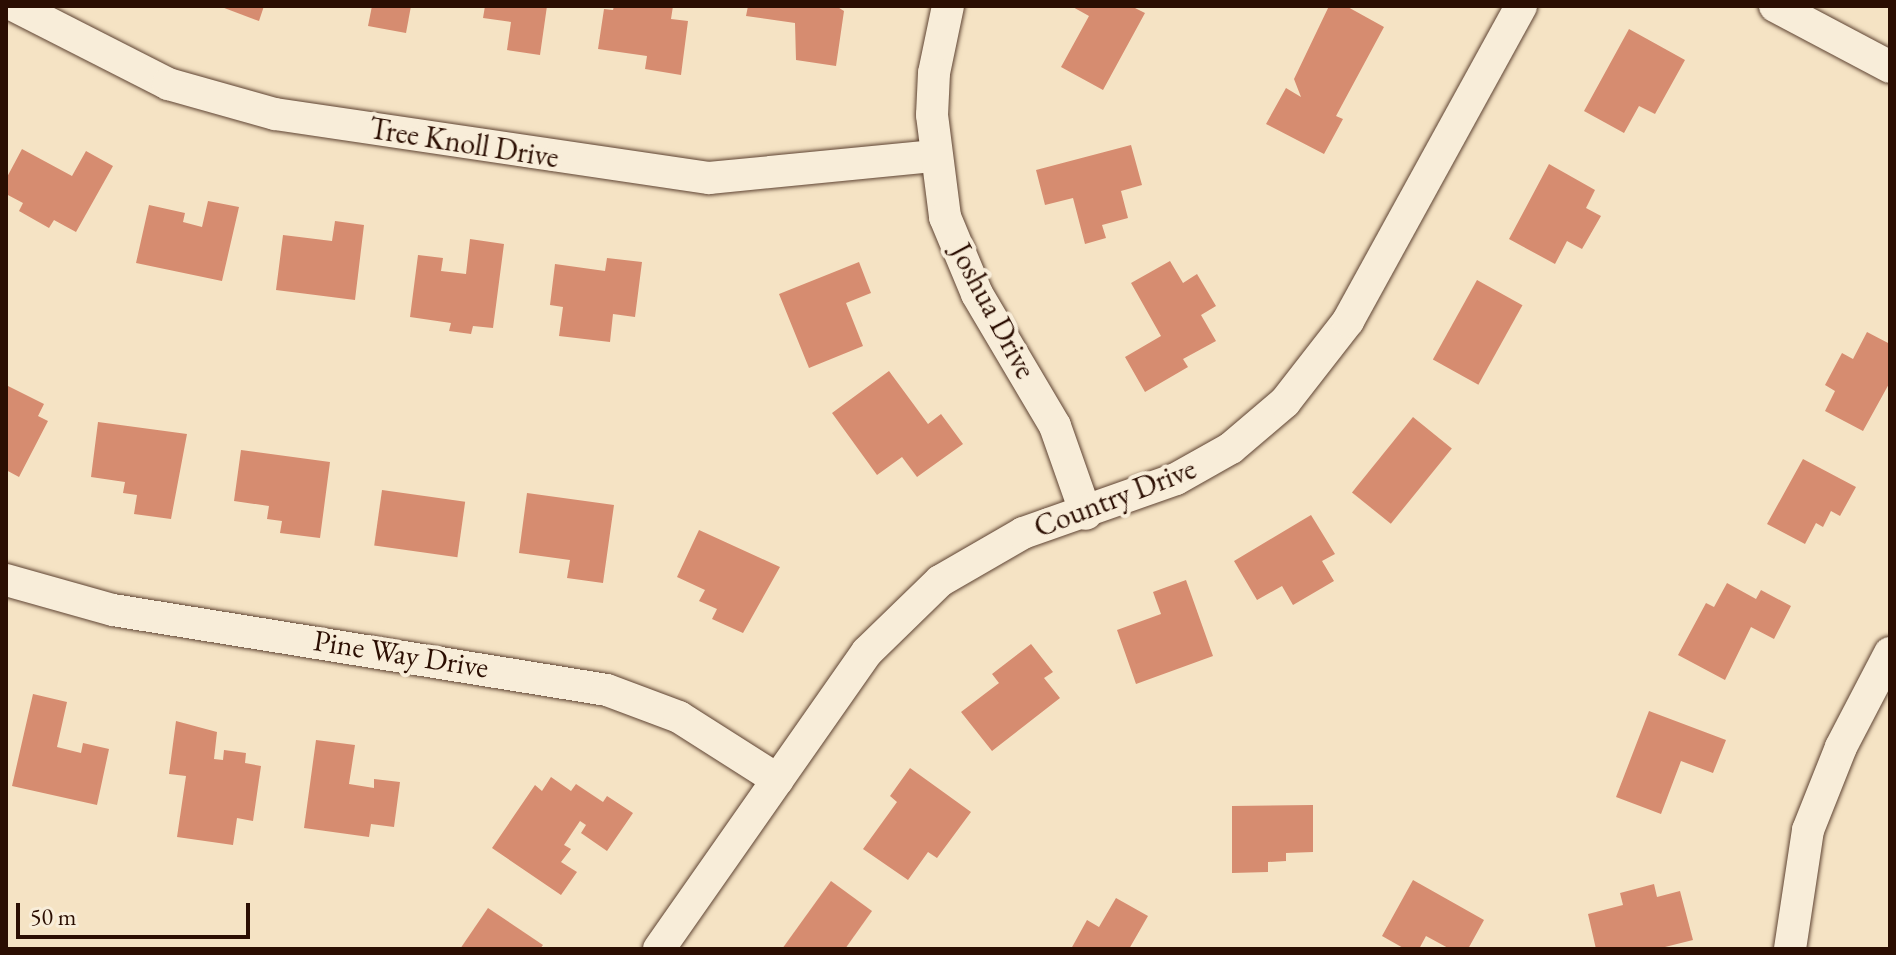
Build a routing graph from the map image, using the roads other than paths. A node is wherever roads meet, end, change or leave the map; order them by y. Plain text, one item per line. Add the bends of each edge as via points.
1 (15, 6) edge
2 (948, 6) edge
3 (1521, 6) edge
4 (1775, 6) edge
5 (1890, 67) edge
6 (935, 156) junction
7 (1086, 514) junction
8 (6, 580) edge
9 (1890, 653) edge
10 (778, 780) junction
11 (659, 949) edge
12 (1790, 949) edge

1 - 6 street, Tree Knoll Drive via 168,84 275,114 709,178
2 - 6 street, Joshua Drive via 934,73
3 - 7 street, Country Drive via 1348,321 1313,372 1231,448 1176,479
4 - 5 street
6 - 7 street, Joshua Drive via 945,217 964,268 1055,426
7 - 10 street, Country Drive via 1023,533 940,581 867,652
8 - 10 street, Pine Way Drive via 100,608 607,690 679,717
9 - 12 street via 1841,747 1808,830
10 - 11 street, Country Drive

